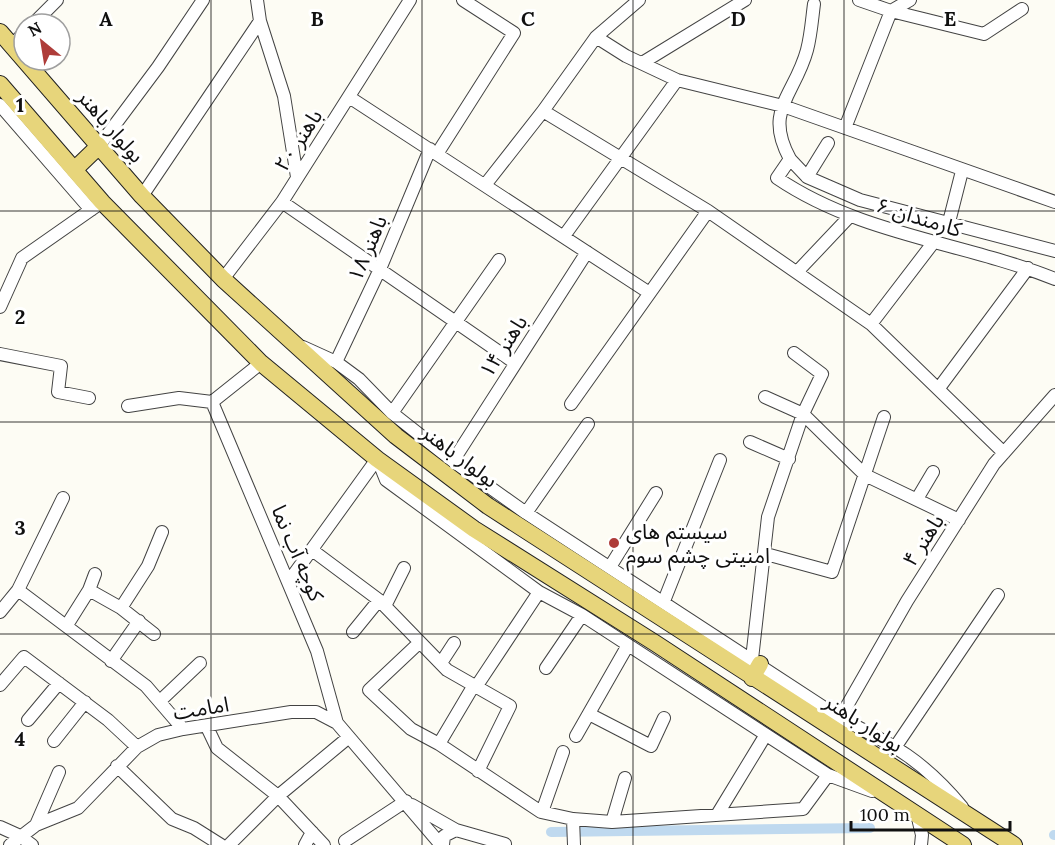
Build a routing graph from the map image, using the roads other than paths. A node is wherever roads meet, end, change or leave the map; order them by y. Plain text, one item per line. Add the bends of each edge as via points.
1 (57, 0) edge
2 (203, 0) edge
3 (256, 0) edge
4 (397, 0) edge
5 (410, 0) edge
6 (463, 0) edge
7 (639, 0) edge
8 (745, 0) edge
9 (859, 0) edge
10 (910, 0) edge
11 (814, 4) dead end
12 (1022, 9) dead end
13 (891, 11) junction
14 (45, 12) edge
15 (398, 16) junction
16 (260, 21) junction
17 (0, 32) edge
18 (596, 37) junction
19 (11, 46) joint
20 (642, 63) junction
21 (677, 80) junction
22 (0, 84) edge
23 (349, 97) junction
24 (0, 105) edge
25 (783, 106) junction
26 (543, 111) junction
27 (844, 128) junction
28 (828, 143) dead end
29 (99, 146) junction
30 (434, 151) junction
31 (620, 159) junction
32 (790, 159) junction
33 (74, 170) junction
34 (962, 171) junction
35 (297, 177) junction
36 (807, 177) junction
37 (485, 185) junction
38 (142, 196) junction
39 (282, 202) junction
40 (1055, 202) edge
41 (96, 206) junction
42 (708, 211) junction
43 (850, 216) junction
44 (949, 222) junction
45 (564, 236) junction
46 (933, 243) junction
47 (1055, 251) edge
48 (587, 252) junction
49 (500, 260) dead end
50 (1028, 268) junction
51 (380, 269) junction
52 (797, 272) junction
53 (223, 279) junction
54 (1055, 279) edge
55 (648, 292) junction
56 (0, 307) edge
57 (457, 324) junction
58 (871, 324) junction
59 (287, 340) junction
60 (794, 353) dead end
61 (0, 354) edge
62 (336, 362) junction
63 (261, 363) junction
64 (515, 363) junction
65 (939, 388) junction
66 (1055, 394) edge
67 (765, 397) dead end
68 (89, 398) dead end
69 (212, 402) junction
70 (571, 404) dead end
71 (128, 406) dead end
72 (392, 413) junction
73 (803, 414) junction
74 (884, 417) dead end
75 (588, 424) dead end
76 (750, 442) dead end
77 (1004, 453) junction
78 (377, 459) junction
79 (789, 459) junction
80 (720, 460) dead end
81 (453, 461) junction
82 (933, 472) dead end
83 (865, 475) junction
84 (656, 493) dead end
85 (63, 498) dead end
86 (917, 499) junction
87 (525, 513) junction
88 (958, 520) junction
89 (162, 532) dead end
90 (470, 535) junction
91 (312, 550) junction
92 (766, 554) junction
93 (610, 567) junction
94 (404, 568) dead end
95 (95, 574) dead end
96 (289, 581) junction
97 (18, 590) junction
98 (89, 590) junction
99 (539, 592) junction
100 (998, 595) dead end
101 (664, 601) junction
102 (382, 603) junction
103 (121, 608) junction
104 (0, 612) edge
105 (582, 615) junction
106 (140, 621) junction
107 (667, 623) junction
108 (67, 624) junction
109 (353, 632) dead end
110 (154, 634) dead end
111 (684, 635) junction
112 (420, 642) junction
113 (454, 643) dead end
114 (655, 643) junction
115 (627, 645) junction
116 (672, 654) junction
117 (111, 661) junction
118 (200, 663) dead end
119 (441, 663) junction
120 (755, 667) junction
121 (546, 668) dead end
122 (59, 683) junction
123 (0, 685) edge
124 (475, 686) junction
125 (161, 700) junction
126 (85, 702) junction
127 (590, 714) junction
128 (664, 718) dead end
129 (840, 718) junction
130 (28, 720) dead end
131 (337, 723) junction
132 (207, 727) junction
133 (183, 729) junction
134 (576, 736) dead end
135 (765, 736) junction
136 (349, 737) junction
137 (54, 741) dead end
138 (439, 744) junction
139 (896, 746) junction
140 (137, 747) junction
141 (563, 752) dead end
142 (117, 766) junction
143 (478, 771) junction
144 (59, 772) dead end
145 (828, 775) junction
146 (625, 778) dead end
147 (278, 796) junction
148 (889, 797) junction
149 (406, 801) junction
150 (542, 812) junction
151 (916, 814) junction
152 (717, 815) junction
153 (972, 819) junction
154 (612, 822) junction
155 (36, 825) junction
156 (0, 827) edge
157 (458, 830) junction
158 (312, 832) junction
159 (574, 832) edge
160 (22, 841) edge
161 (345, 841) dead end
162 (957, 844) edge
163 (10, 845) edge
164 (32, 845) edge
165 (221, 845) edge
166 (229, 845) edge
167 (305, 845) edge
168 (324, 845) edge
169 (442, 845) edge
170 (469, 845) edge
171 (485, 845) edge
172 (509, 845) edge
173 (921, 845) edge
174 (1014, 845) edge

1 - 14 street
2 - 29 street
3 - 16 street
4 - 15 street
5 - 15 street, باهنر ۲۰
6 - 30 street, باهنر ۱۸ via 514,33
7 - 18 street
8 - 20 street
9 - 13 street
10 - 13 street
11 - 25 street via 807,51
12 - 13 street via 984,33
13 - 27 street
15 - 23 street, باهنر ۲۰
16 - 35 street via 284,96
16 - 38 street
17 - 19 main road, بولوار باهنر
18 - 20 street
18 - 26 street
19 - 29 main road, بولوار باهنر
20 - 21 street
21 - 25 street
21 - 31 street
22 - 33 main road
23 - 30 street
23 - 35 street, باهنر ۲۰
24 - 41 street
25 - 27 street
25 - 32 street via 777,127
26 - 31 street
26 - 37 street
27 - 34 street
28 - 36 street
29 - 33 main road
29 - 38 main road, بولوار باهنر
30 - 37 street
30 - 51 street, باهنر ۱۸
31 - 42 street
31 - 45 street
32 - 36 street
32 - 43 street, کارمندان ۶ via 777,178 801,194
33 - 41 main road
34 - 40 street
34 - 44 street
35 - 39 street, باهنر ۲۰
36 - 44 street via 860,200
37 - 45 street
38 - 53 main road, بولوار باهنر
39 - 51 street
39 - 53 street, باهنر ۲۰
41 - 56 street via 22,258
41 - 63 main road
42 - 52 street
42 - 55 street
43 - 46 street, کارمندان ۶
43 - 52 street
44 - 47 street
45 - 48 street
46 - 50 street, کارمندان ۶
46 - 58 street
48 - 55 street
48 - 64 street, باهنر ۱۴
49 - 57 street
50 - 54 street, کارمندان ۶
50 - 65 street
51 - 57 street
51 - 62 street, باهنر ۱۸
52 - 58 street
53 - 59 main road, بولوار باهنر
55 - 70 street
57 - 64 street
57 - 72 street
58 - 65 street
59 - 62 street
59 - 107 main road, بولوار باهنر via 396,436 479,499
60 - 73 street via 822,374
61 - 68 street via 61,366 58,392
62 - 72 street
63 - 69 street
63 - 78 main road
64 - 81 street, باهنر ۱۴
65 - 77 street
66 - 77 street, باهنر ۴
67 - 73 street
69 - 71 street via 179,398
69 - 96 street, کوچه آب نما
72 - 81 street
73 - 79 street
73 - 83 street
74 - 83 street
75 - 87 street
76 - 79 street
77 - 88 street, باهنر ۴
78 - 90 main road
78 - 91 street
79 - 92 street via 768,518
80 - 101 street
81 - 87 street
82 - 86 street
83 - 86 street
83 - 92 street via 832,572
84 - 93 street
85 - 97 street
86 - 88 street
87 - 93 street
88 - 129 street, باهنر ۴
89 - 103 street via 148,566
90 - 99 street
90 - 114 main road
91 - 96 street
91 - 102 street
92 - 120 street
93 - 101 street
94 - 102 street
95 - 98 street
96 - 131 street, کوچه آب نما via 317,651
97 - 104 street
97 - 108 street
98 - 103 street
98 - 108 street
99 - 105 street
99 - 124 street
100 - 139 street
101 - 120 street
102 - 109 street
102 - 112 street
103 - 106 street
105 - 115 street
105 - 121 street
106 - 110 street
106 - 117 street
107 - 111 main road, بولوار باهنر
107 - 114 main road via 664,635
108 - 117 street
111 - 116 main road via 675,642
111 - 120 main road, بولوار باهنر
112 - 119 street
112 - 138 street via 369,690 411,729
113 - 119 street
114 - 116 main road
115 - 127 street
115 - 135 street
116 - 148 main road
117 - 125 street
118 - 125 street
119 - 124 street
120 - 129 street
120 - 153 main road, بولوار باهنر
122 - 123 street via 24,657
122 - 126 street
122 - 130 street
124 - 138 street
124 - 143 street via 510,706
125 - 133 street
126 - 137 street
126 - 140 street
127 - 128 street via 651,746
127 - 134 street
129 - 139 street
131 - 132 street, امامت via 308,712
131 - 136 street, امامت
132 - 133 street, امامت
132 - 147 street via 217,748
133 - 140 street, امامت via 158,735
135 - 145 street
135 - 152 street
136 - 147 street
136 - 149 street, امامت
138 - 143 street
139 - 153 street via 936,776
140 - 142 street, امامت
141 - 150 street
142 - 155 street, امامت via 78,808
142 - 165 street via 172,819
143 - 150 street
144 - 155 street
145 - 148 street
145 - 152 street via 803,809
146 - 154 street
147 - 158 street
147 - 166 street
148 - 151 main road
149 - 157 street, امامت
149 - 161 street
149 - 169 street, امامت
150 - 159 street
151 - 162 main road
151 - 173 street
152 - 154 street
153 - 174 main road, بولوار باهنر
154 - 159 street
155 - 160 street, امامت
156 - 160 street
157 - 169 street via 444,836
157 - 170 street
157 - 172 street, امامت
158 - 167 street
158 - 168 street
160 - 163 street, امامت
160 - 164 street
171 - 172 street, امامت

